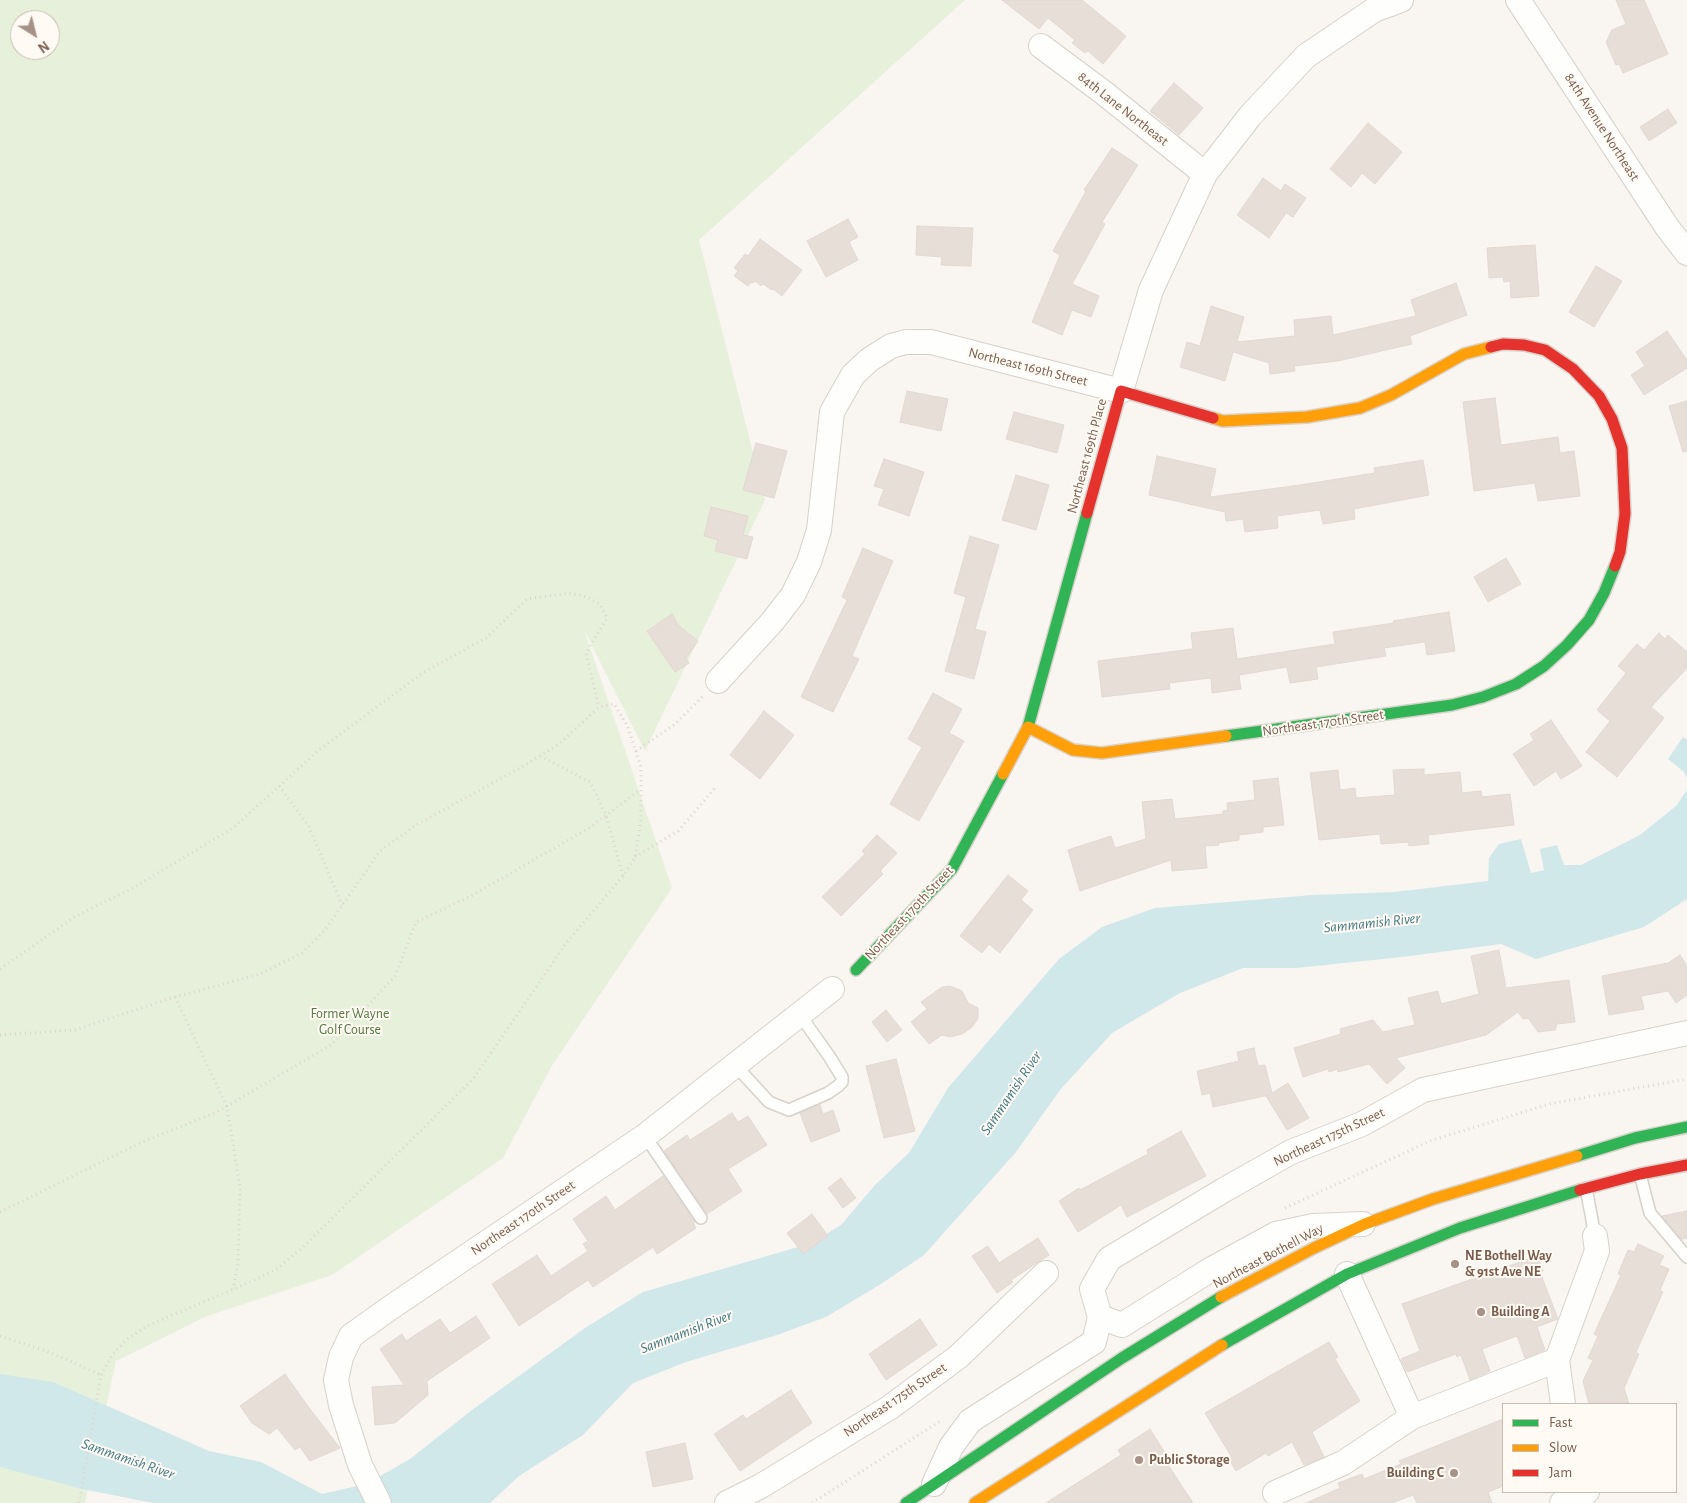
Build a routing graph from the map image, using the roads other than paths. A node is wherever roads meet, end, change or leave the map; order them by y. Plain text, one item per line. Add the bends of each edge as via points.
1 (1400, 0) edge
2 (1518, 0) edge
3 (1041, 46) dead end
4 (1205, 174) junction
5 (1687, 253) edge
6 (1545, 350) joint
7 (1121, 391) junction
8 (718, 681) road end
9 (1028, 727) junction
10 (856, 970) dead end
11 (832, 989) dead end
12 (800, 1015) junction
13 (1687, 1033) edge
14 (735, 1065) junction
15 (1687, 1127) edge
16 (645, 1136) junction
17 (1687, 1165) edge
18 (1640, 1174) junction
19 (1479, 1185) junction
20 (1586, 1188) junction
21 (1443, 1208) dead end
22 (701, 1218) dead end
23 (1365, 1224) junction
24 (1595, 1236) joint
25 (1687, 1258) edge
26 (1348, 1270) junction
27 (1046, 1273) dead end
28 (1100, 1317) junction
29 (1557, 1360) junction
30 (1562, 1403) edge
31 (1412, 1417) junction
32 (934, 1484) junction
33 (1275, 1493) dead end
34 (1586, 1493) edge
35 (379, 1503) edge
36 (727, 1503) edge
37 (906, 1503) edge
38 (975, 1503) edge
39 (1562, 1503) edge

1 - 4 street via 1374,10 1306,56 1250,116
2 - 5 street, 84th Avenue Northeast
3 - 4 street, 84th Lane Northeast
4 - 7 street via 1151,290
6 - 7 street, Northeast 169th Place via 1503,344 1464,354 1391,395 1360,408 1307,417 1223,421
6 - 9 street, Northeast 170th Street via 1573,369 1599,396 1612,419 1622,448 1625,514 1620,552 1604,593 1589,620 1544,666 1516,684 1452,705 1102,753 1072,750
7 - 8 street, Northeast 169th Street via 931,342 891,346 868,360 853,375 832,412 819,530 809,562 793,595
7 - 9 street, Northeast 169th Place
9 - 10 street, Northeast 170th Street via 952,870
11 - 12 street, Northeast 170th Street
12 - 14 street, Northeast 170th Street
12 - 14 lane via 842,1077 838,1086 789,1110 769,1102
13 - 28 street, Northeast 175th Street via 1423,1090 1362,1124 1291,1152 1109,1259 1092,1289
14 - 16 street, Northeast 170th Street
15 - 19 street, Northeast Bothell Way via 1634,1138
16 - 22 lane
16 - 35 street, Northeast 170th Street via 351,1336 341,1357 336,1380 360,1465
17 - 18 street
18 - 20 street
18 - 25 lane via 1650,1212
19 - 21 street via 1461,1200
19 - 23 street, Northeast Bothell Way
20 - 24 lane
20 - 26 street via 1460,1228
23 - 28 street via 1313,1226 1276,1234 1210,1270 1122,1325
23 - 32 street, Northeast Bothell Way via 1205,1306
24 - 29 street via 1597,1252
26 - 31 street
26 - 38 street via 1240,1334
27 - 36 street, Northeast 175th Street via 958,1357 889,1408 761,1486
28 - 32 street via 1094,1342 970,1421 951,1447
29 - 30 street
29 - 31 street
31 - 33 street via 1343,1463
32 - 37 street, Northeast Bothell Way
34 - 39 street

